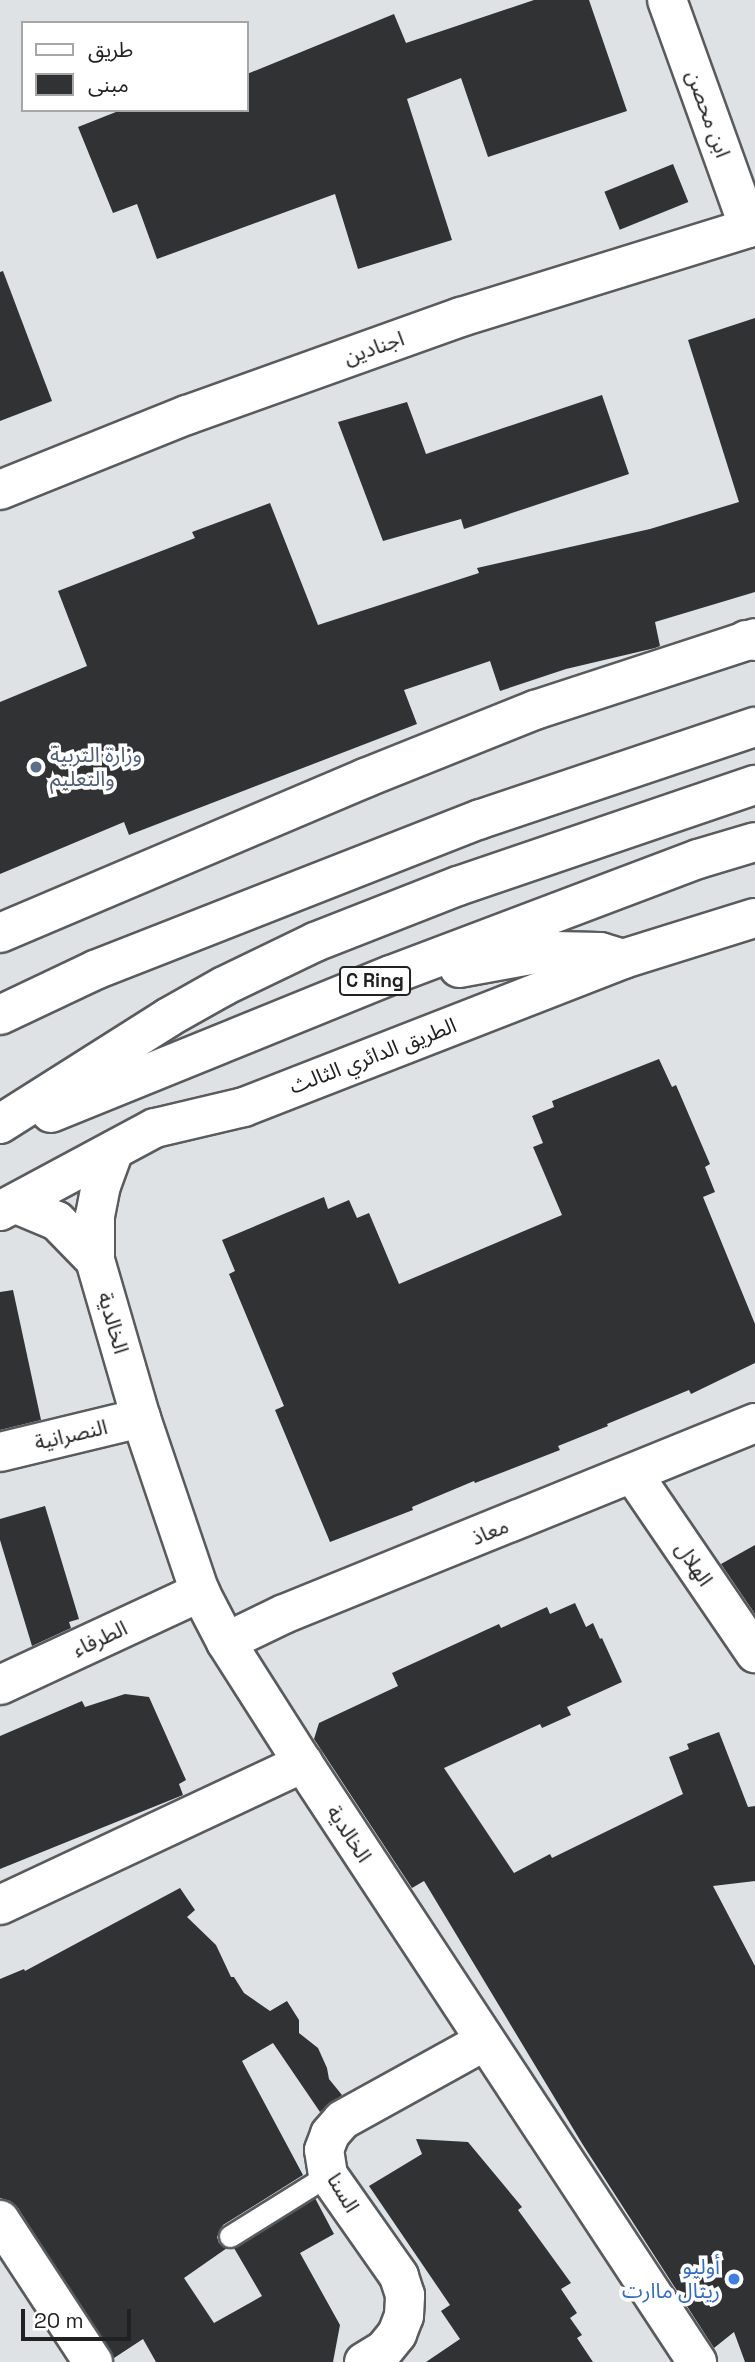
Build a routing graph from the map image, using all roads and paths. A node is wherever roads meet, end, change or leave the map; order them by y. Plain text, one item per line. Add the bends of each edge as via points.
1 (667, 0) edge
2 (752, 227) edge
3 (0, 490) edge
4 (752, 640) edge
5 (755, 727) edge
6 (755, 785) edge
7 (755, 842) edge
8 (755, 918) edge
9 (0, 933) edge
10 (623, 959) junction
11 (391, 975) junction
12 (0, 1015) edge
13 (0, 1124) edge
14 (0, 1133) edge
15 (114, 1150) junction
16 (8, 1207) edge
17 (95, 1261) junction
18 (141, 1418) junction
19 (755, 1423) edge
20 (0, 1452) edge
21 (633, 1474) junction
22 (200, 1592) junction
23 (226, 1642) junction
24 (755, 1653) edge
25 (0, 1685) edge
26 (303, 1763) junction
27 (0, 1905) edge
28 (485, 2041) junction
29 (328, 2175) junction
30 (1, 2224) edge
31 (230, 2236) dead end
32 (691, 2360) edge
33 (93, 2362) edge
34 (364, 2362) edge

1 - 2 main road, ابن محصن
2 - 3 main road, اجنادين via 461,317 187,415
4 - 9 main road via 523,715
5 - 12 main road via 481,819 95,970
6 - 13 main road via 458,886 315,942 169,1017
7 - 11 main road, C Ring via 698,859
8 - 10 main road, الطريق الدائري الثالث
10 - 11 main road via 600,952 553,951
10 - 15 main road, الطريق الدائري الثالث via 244,1107 155,1128
11 - 14 main road, C Ring
15 - 16 main road, الطريق الدائري الثالث
15 - 17 main road, الخالدية via 95,1215
16 - 17 main road, الخالدية via 57,1221
17 - 18 main road, الخالدية
18 - 20 main road, النصرانية
18 - 22 main road, الخالدية
19 - 21 main road, معاذ
21 - 23 main road, معاذ
21 - 24 main road, الهلال
22 - 23 main road, الخالدية
22 - 25 main road, الطرفاء
23 - 26 main road, الخالدية
26 - 27 main road
26 - 28 main road, الخالدية
28 - 29 main road, السنا via 342,2120 324,2150
28 - 32 main road, الخالدية
29 - 31 lane
29 - 34 main road, السنا via 399,2276 405,2295 397,2334 384,2350
30 - 33 main road

